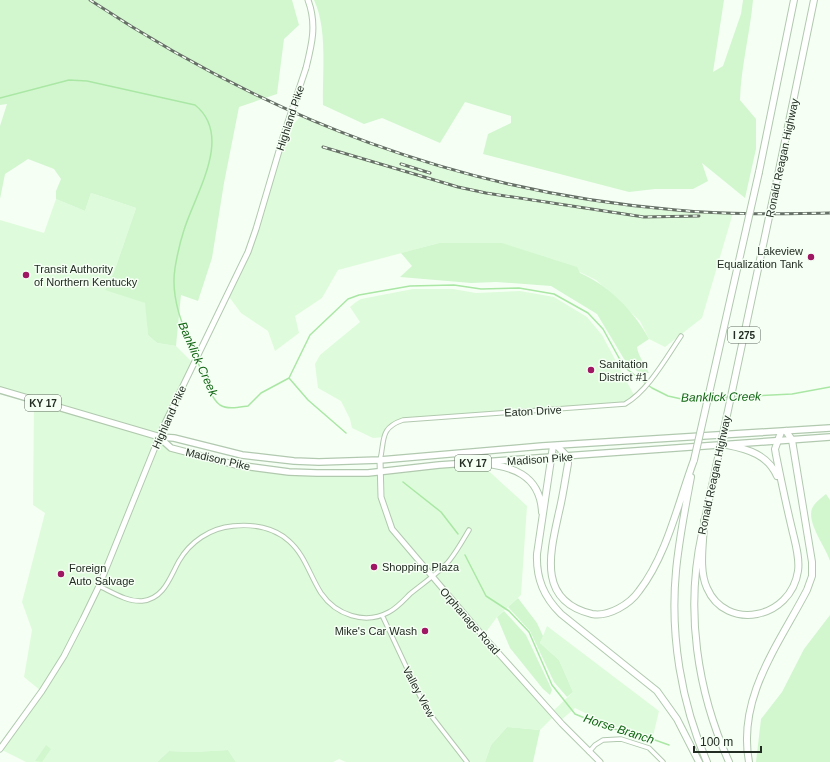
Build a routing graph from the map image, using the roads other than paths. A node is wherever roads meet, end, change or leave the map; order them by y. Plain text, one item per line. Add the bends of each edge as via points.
1 (308, 0) edge
2 (794, 0) edge
3 (814, 0) edge
4 (681, 336) dead end
5 (0, 390) edge
6 (830, 428) edge
7 (783, 432) junction
8 (160, 437) junction
9 (830, 437) edge
10 (792, 440) junction
11 (778, 441) junction
12 (727, 444) junction
13 (555, 446) junction
14 (552, 457) junction
15 (568, 457) junction
16 (380, 460) junction
17 (694, 460) junction
18 (480, 463) junction
19 (379, 472) junction
20 (783, 489) junction
21 (542, 520) junction
22 (704, 521) junction
23 (468, 530) dead end
24 (430, 576) junction
25 (99, 586) junction
26 (382, 615) junction
27 (0, 749) edge
28 (590, 752) junction
29 (466, 762) edge
30 (600, 762) edge
31 (663, 762) edge
32 (700, 762) edge
33 (707, 762) edge
34 (729, 762) edge
35 (749, 762) edge

1 - 8 main road, Highland Pike, bridge via 314,36 256,229
2 - 17 highway, Ronald Reagan Highway / I 275, bridge via 759,172
3 - 22 highway, Ronald Reagan Highway / I 275, bridge
4 - 16 street, Eaton Drive via 656,372 635,397 625,404 403,420 390,426 385,432
5 - 8 main road, Madison Pike / KY 17
6 - 7 main road, Madison Pike / KY 17
7 - 10 highway
7 - 11 highway
7 - 13 main road, Madison Pike / KY 17
8 - 16 main road, Madison Pike / KY 17 via 174,438 242,455 294,461
8 - 19 main road, Madison Pike / KY 17 via 171,448 260,469 317,473
8 - 25 main road, Highland Pike
9 - 10 main road, Madison Pike / KY 17
10 - 11 main road, Madison Pike / KY 17
10 - 35 highway via 812,562 812,576 752,696 747,729
11 - 12 main road, Madison Pike / KY 17
11 - 20 highway via 776,455
12 - 15 main road, Madison Pike / KY 17
12 - 20 highway via 746,448 765,459 774,470
13 - 14 highway
13 - 15 highway
13 - 16 main road, Madison Pike / KY 17
14 - 15 main road, Madison Pike / KY 17
14 - 18 main road, Madison Pike / KY 17
14 - 21 highway
15 - 17 highway via 550,564 552,580 568,603 577,609 600,614 619,609 638,593 650,576 662,552
16 - 19 main road, Orphanage Road
17 - 33 highway, Ronald Reagan Highway / I 275 via 676,572 674,602 681,678 690,714
18 - 19 main road, Madison Pike / KY 17
18 - 21 highway via 509,467 527,478 538,493
19 - 24 main road, Orphanage Road via 381,497 388,522
20 - 22 highway via 796,547 798,570 790,595 776,608 757,614 736,613 723,608 713,597 707,588 703,572
21 - 32 highway via 537,571 549,602 657,691 677,719
22 - 34 highway, Ronald Reagan Highway / I 275 via 697,554 694,592 696,646 709,709
23 - 24 street via 449,561
24 - 26 street via 391,611
24 - 28 main road, Orphanage Road
25 - 26 street via 129,599 150,599 163,590 179,560 192,544 208,533 222,528 250,525 272,530 290,542 303,558 324,596 337,609 358,618 370,619
25 - 27 main road, Highland Pike via 64,656
26 - 29 street, Valley View via 426,709
28 - 30 main road, Orphanage Road
28 - 31 street via 598,742 621,739 649,748

